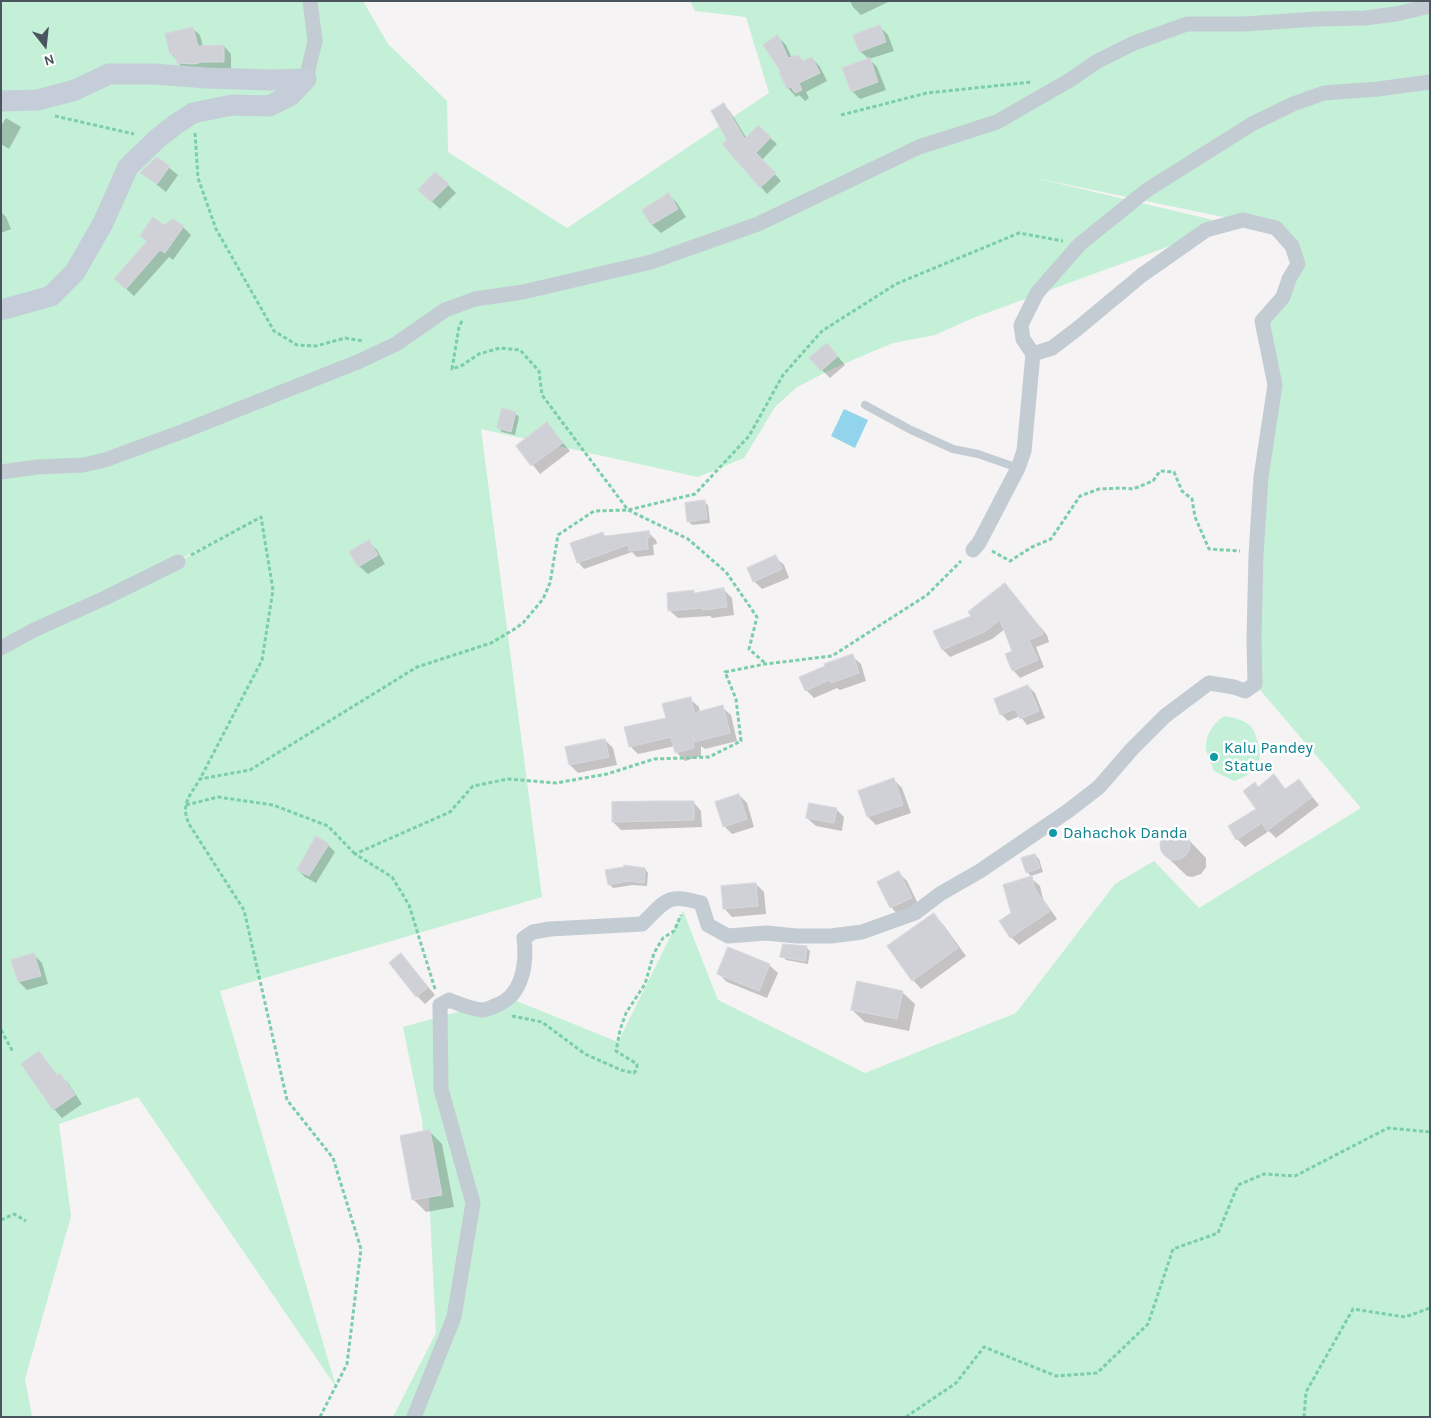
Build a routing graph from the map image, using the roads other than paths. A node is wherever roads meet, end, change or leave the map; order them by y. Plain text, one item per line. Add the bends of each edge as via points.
1 (310, 1) edge
2 (1430, 6) edge
3 (306, 79) junction
4 (1430, 82) edge
5 (1, 101) edge
6 (1, 310) edge
7 (1033, 354) junction
8 (865, 405) dead end
9 (1018, 468) junction
10 (1, 472) edge
11 (976, 547) road end
12 (178, 562) road end
13 (1, 648) edge
14 (414, 1417) edge

1 - 3 street via 315,41
2 - 10 street via 1365,18 1187,24 1134,43 1096,62 997,122 919,147 758,224 651,262 523,292 475,299 445,310 396,344 360,361 105,460
3 - 5 street via 109,74 75,90 38,100
3 - 6 street via 291,95 269,106 232,105 193,113 157,139 128,167 76,272 51,296
4 - 7 street via 1324,93 1293,104 1252,124 1147,190 1080,244 1037,293 1021,325 1023,338
7 - 9 street via 1024,451
7 - 14 street via 1052,348 1142,275 1206,230 1242,220 1276,228 1292,246 1298,264 1283,297 1262,321 1275,385 1261,477 1256,554 1255,684 1245,691 1209,683 1200,688 1165,716 1099,787 915,913 862,932 831,936 766,933 728,936 708,925 701,903 679,898 664,902 642,924 566,927 533,932 524,938 526,955 516,991 504,1002 484,1010 448,1000 440,1005 441,1088 473,1204 454,1317
8 - 9 lane via 953,449
9 - 11 street
12 - 13 street

